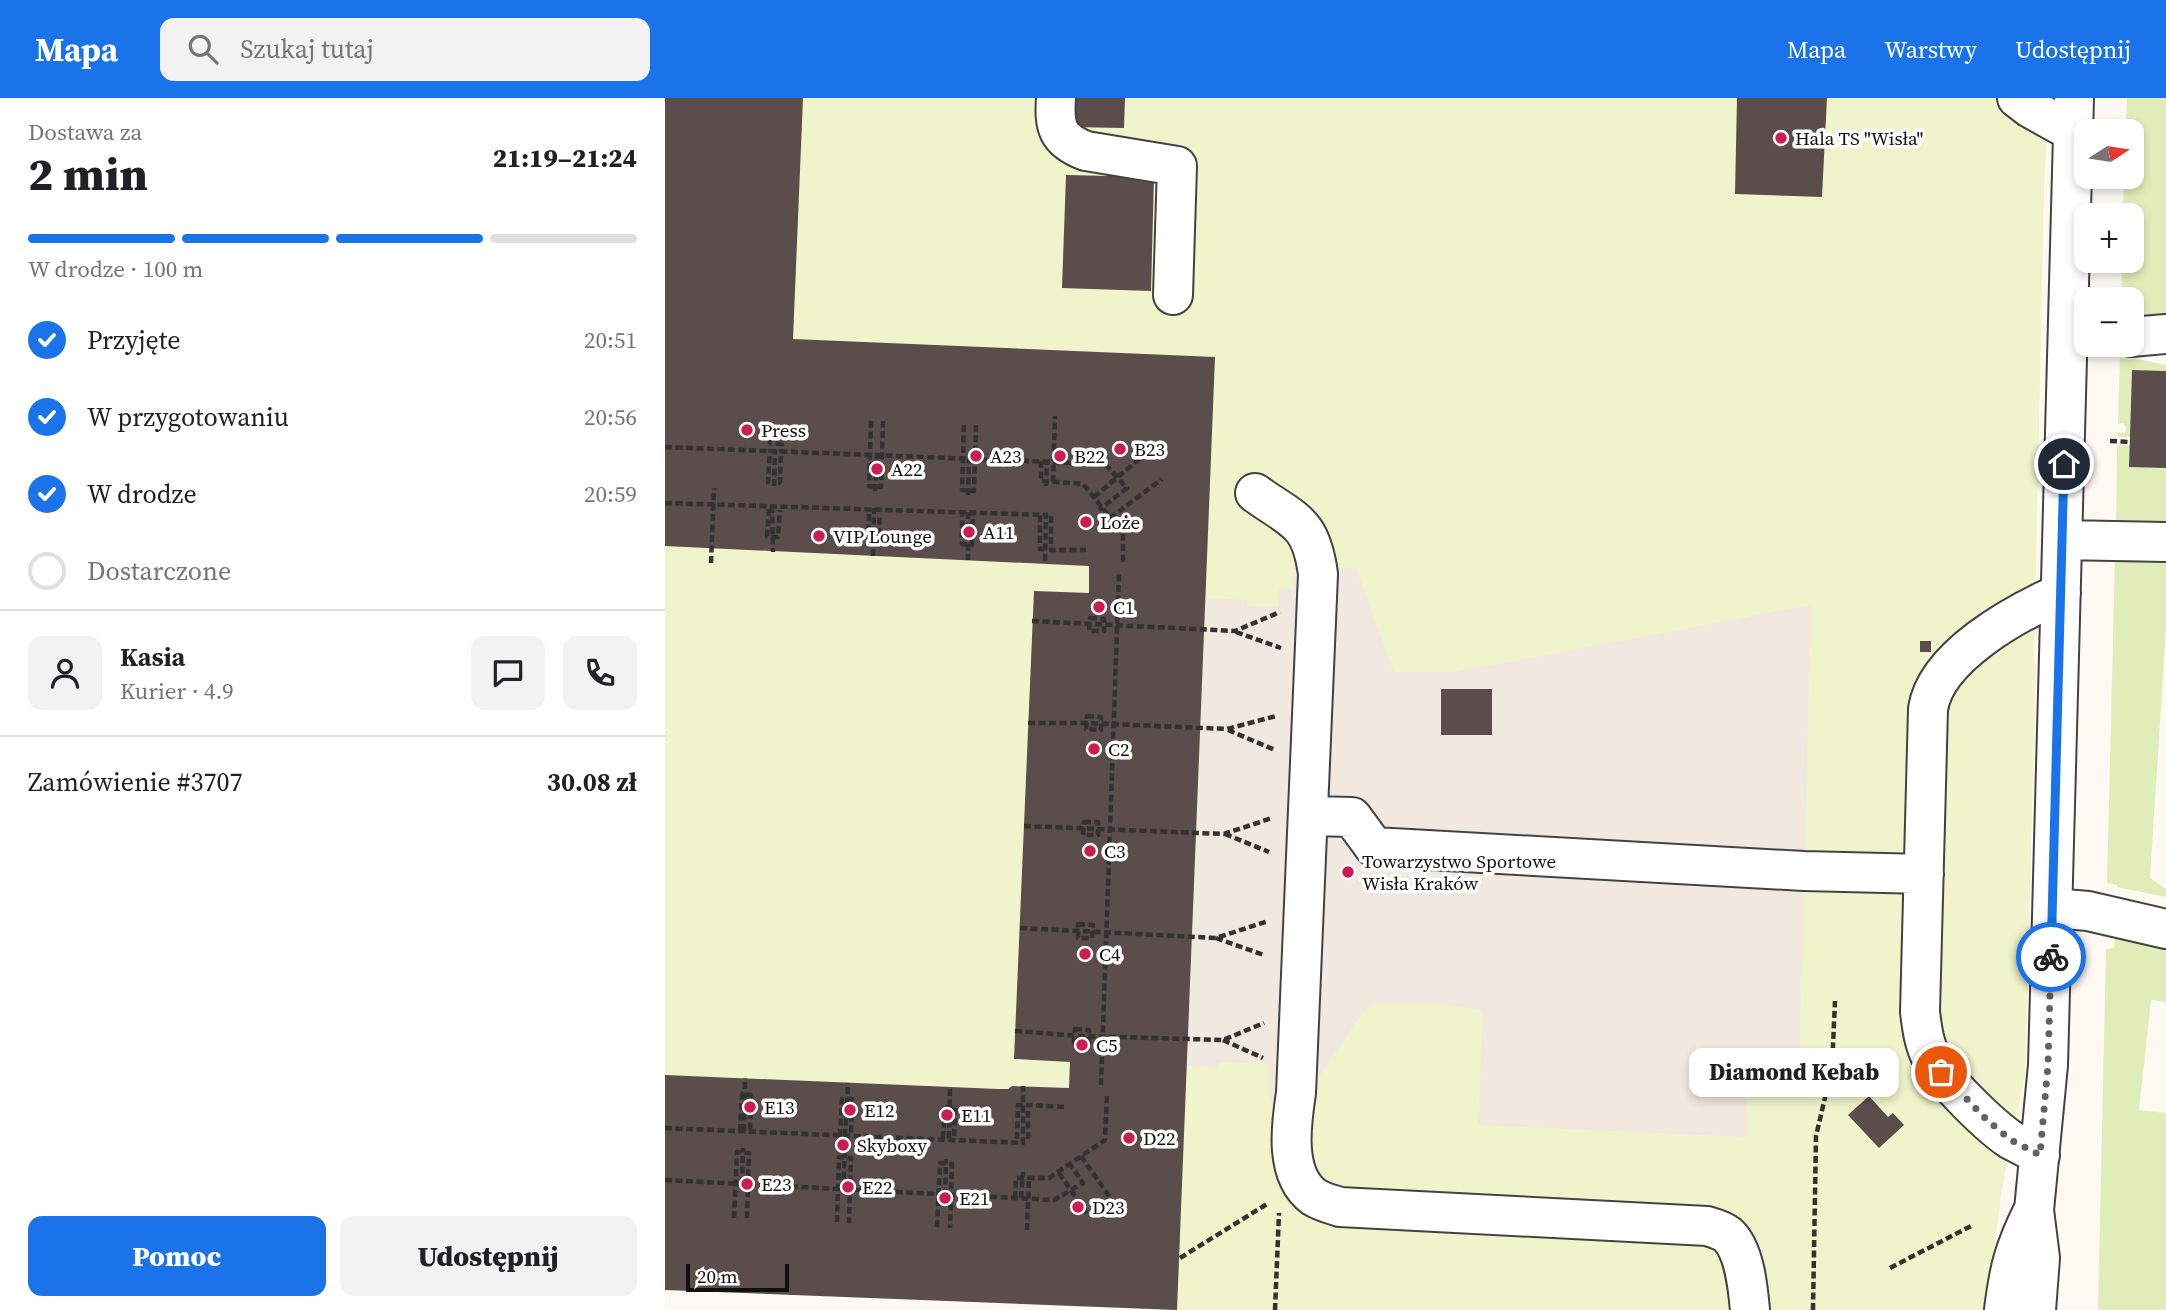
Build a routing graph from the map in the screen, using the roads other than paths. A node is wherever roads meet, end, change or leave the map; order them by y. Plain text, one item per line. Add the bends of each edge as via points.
1 (1056, 98) edge
2 (2017, 98) edge
3 (2073, 115) edge
4 (2076, 287) edge
5 (1173, 295) dead end
6 (2166, 334) edge
7 (2144, 336) edge
8 (2075, 357) edge
9 (1255, 493) dead end
10 (2062, 540) junction
11 (2166, 542) edge
12 (2061, 593) junction
13 (1295, 817) junction
14 (1924, 874) junction
15 (2053, 908) junction
16 (2166, 929) edge
17 (2040, 1155) junction
18 (2034, 1210) junction
19 (1750, 1310) edge
20 (2004, 1310) edge
21 (2036, 1310) edge

1 - 5 street via 1056,126 1076,147 1177,166
2 - 3 street via 2029,108
3 - 4 street
6 - 7 street
8 - 10 street
9 - 13 street via 1301,526 1316,560 1319,591
10 - 11 street
10 - 12 street
12 - 14 street via 1991,630 1933,689
12 - 15 street
13 - 14 street via 1352,817 1374,847 1804,872
13 - 19 street via 1293,1143 1296,1173 1305,1188 1340,1208 1707,1226 1729,1236 1735,1246
14 - 17 street via 1920,1012 1927,1048 1941,1072 1987,1120
15 - 16 street
15 - 17 street
17 - 18 street
18 - 20 street via 2010,1268
18 - 21 street via 2040,1258

